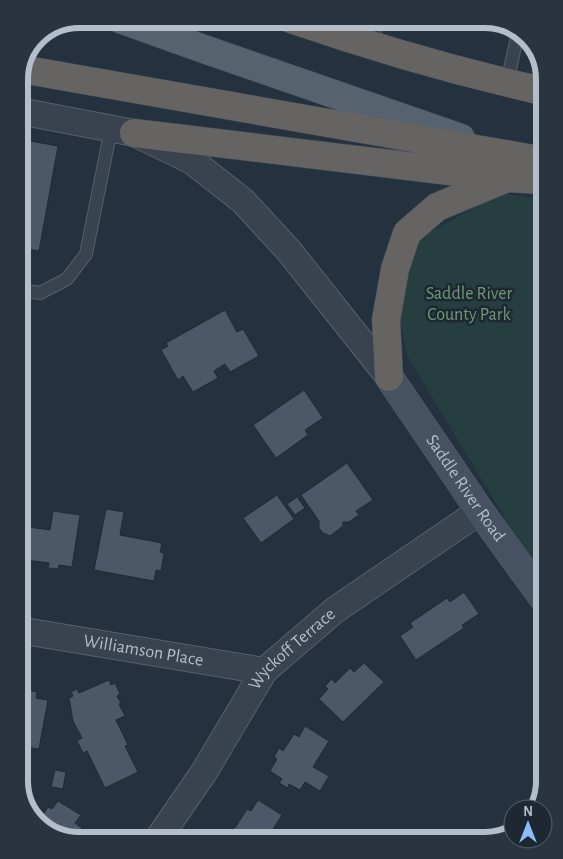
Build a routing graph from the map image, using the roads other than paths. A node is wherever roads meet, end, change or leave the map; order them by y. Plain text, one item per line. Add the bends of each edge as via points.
1 (145, 28) edge
2 (319, 28) edge
3 (374, 28) edge
4 (517, 39) edge
5 (377, 47) junction
6 (28, 70) edge
7 (507, 83) junction
8 (536, 90) edge
9 (28, 113) edge
10 (123, 131) junction
11 (536, 160) edge
12 (505, 165) junction
13 (536, 179) edge
14 (28, 291) edge
15 (389, 377) junction
16 (480, 510) junction
17 (536, 588) edge
18 (28, 632) edge
19 (264, 671) junction
20 (163, 831) edge

1 - 12 main road
2 - 5 highway
3 - 5 lane
4 - 7 lane
5 - 7 highway
6 - 12 highway
7 - 8 highway
9 - 10 street
10 - 12 highway
10 - 14 lane via 86,254 66,279 40,293
10 - 15 street via 192,161 243,200 289,251
11 - 12 highway
12 - 13 highway
12 - 15 highway via 437,206 407,233 395,269 386,320
15 - 16 main road, Saddle River Road
16 - 17 main road, Saddle River Road
16 - 19 street, Wyckoff Terrace via 334,610
18 - 19 street, Williamson Place
19 - 20 street, Wyckoff Terrace via 204,772

